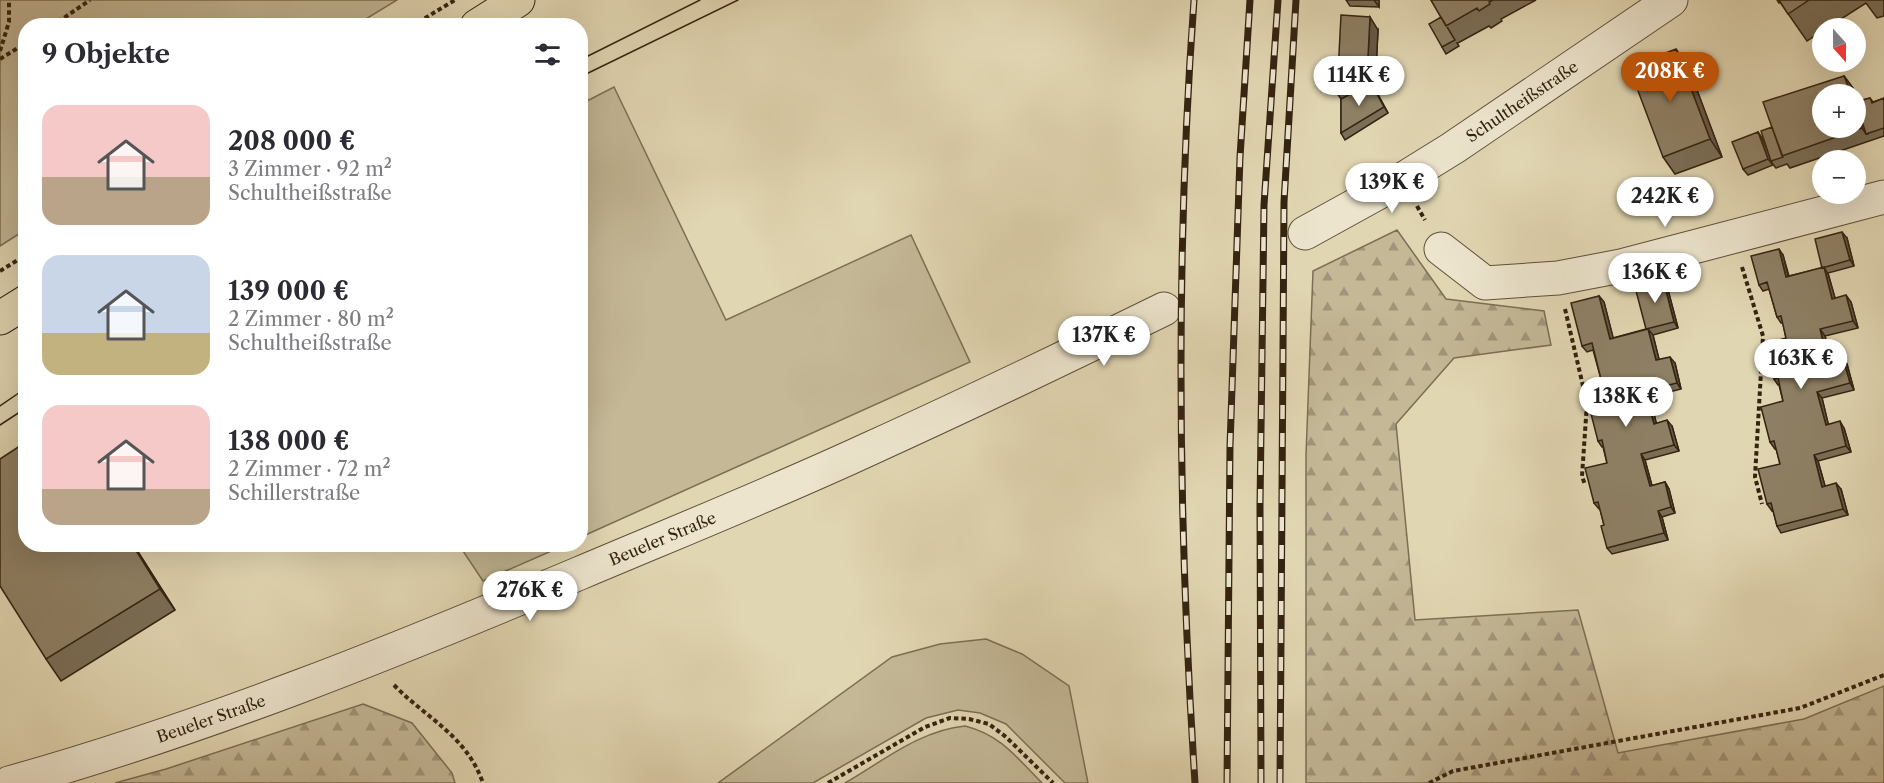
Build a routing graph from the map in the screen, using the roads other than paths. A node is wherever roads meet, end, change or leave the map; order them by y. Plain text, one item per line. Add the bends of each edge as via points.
1 (518, 0) edge
2 (1671, 0) edge
3 (490, 18) edge
4 (1884, 197) edge
5 (1305, 233) dead end
6 (1441, 249) road end
7 (18, 307) edge
8 (1164, 309) dead end
9 (0, 318) edge
10 (9, 783) edge

1 - 3 main road
2 - 5 street, Schultheißstraße via 1453,148
4 - 6 street via 1621,266 1558,278 1485,283
7 - 9 main road
8 - 10 street, Beueler Straße via 866,451 372,659 102,757

